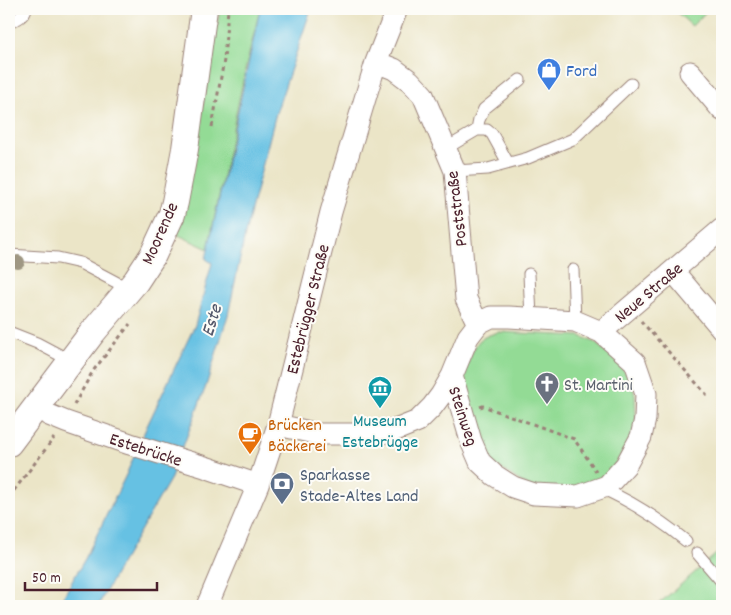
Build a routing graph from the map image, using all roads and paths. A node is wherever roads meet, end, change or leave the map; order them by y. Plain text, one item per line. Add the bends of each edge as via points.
1 (26, 9) edge
2 (204, 9) edge
3 (398, 9) edge
4 (9, 21) edge
5 (376, 62) junction
6 (690, 72) dead end
7 (520, 80) dead end
8 (631, 84) dead end
9 (722, 110) edge
10 (477, 130) junction
11 (445, 148) junction
12 (508, 163) junction
13 (455, 172) junction
14 (722, 229) edge
15 (9, 255) edge
16 (573, 270) dead end
17 (673, 271) junction
18 (529, 274) dead end
19 (129, 288) junction
20 (629, 308) junction
21 (532, 318) junction
22 (575, 321) junction
23 (478, 324) junction
24 (722, 329) edge
25 (9, 332) edge
26 (601, 332) junction
27 (71, 361) junction
28 (452, 376) junction
29 (85, 385) dead end
30 (77, 390) dead end
31 (707, 395) dead end
32 (38, 406) junction
33 (462, 412) junction
34 (66, 422) junction
35 (278, 425) junction
36 (9, 443) edge
37 (258, 485) junction
38 (604, 487) junction
39 (9, 497) edge
40 (686, 541) dead end
41 (697, 553) dead end
42 (722, 582) edge
43 (207, 606) edge

1 - 4 lane via 21,16
2 - 19 street, Moorende via 185,149 172,214 153,255
3 - 5 street, Estebrügger Straße
5 - 11 street, Poststraße via 394,69 422,95
5 - 35 street, Estebrügger Straße via 331,212
6 - 9 street
7 - 10 lane via 484,110
8 - 12 lane via 573,139
10 - 11 lane
10 - 12 lane via 487,130 492,134
11 - 13 street, Poststraße
12 - 13 lane via 488,169
13 - 23 street, Poststraße via 466,299
14 - 17 street, Neue Straße
15 - 19 lane via 58,258 80,263
16 - 22 lane
17 - 20 street, Neue Straße
17 - 24 street
18 - 21 lane
19 - 27 street, Moorende
20 - 26 street, Neue Straße
20 - 31 path
21 - 22 street, Neue Straße
21 - 23 street, Neue Straße via 491,317
22 - 26 street, Neue Straße
23 - 28 street via 468,338
25 - 27 lane
26 - 38 street, Steinweg via 635,362 646,394 641,436 626,465
27 - 32 street, Moorende
28 - 33 street, Steinweg
28 - 35 street, Steinweg via 432,407 418,421 398,429 378,434 320,434
29 - 30 path
32 - 34 street, Estebrücke
32 - 36 street, Moorende
33 - 38 path via 483,406 574,439
33 - 38 street, Steinweg via 480,462 513,486 534,494 578,496
34 - 37 street, Estebrücke
34 - 39 path
35 - 37 street, Estebrügger Straße
37 - 43 street, Estebrügger Straße
38 - 40 lane via 647,511
41 - 42 lane

